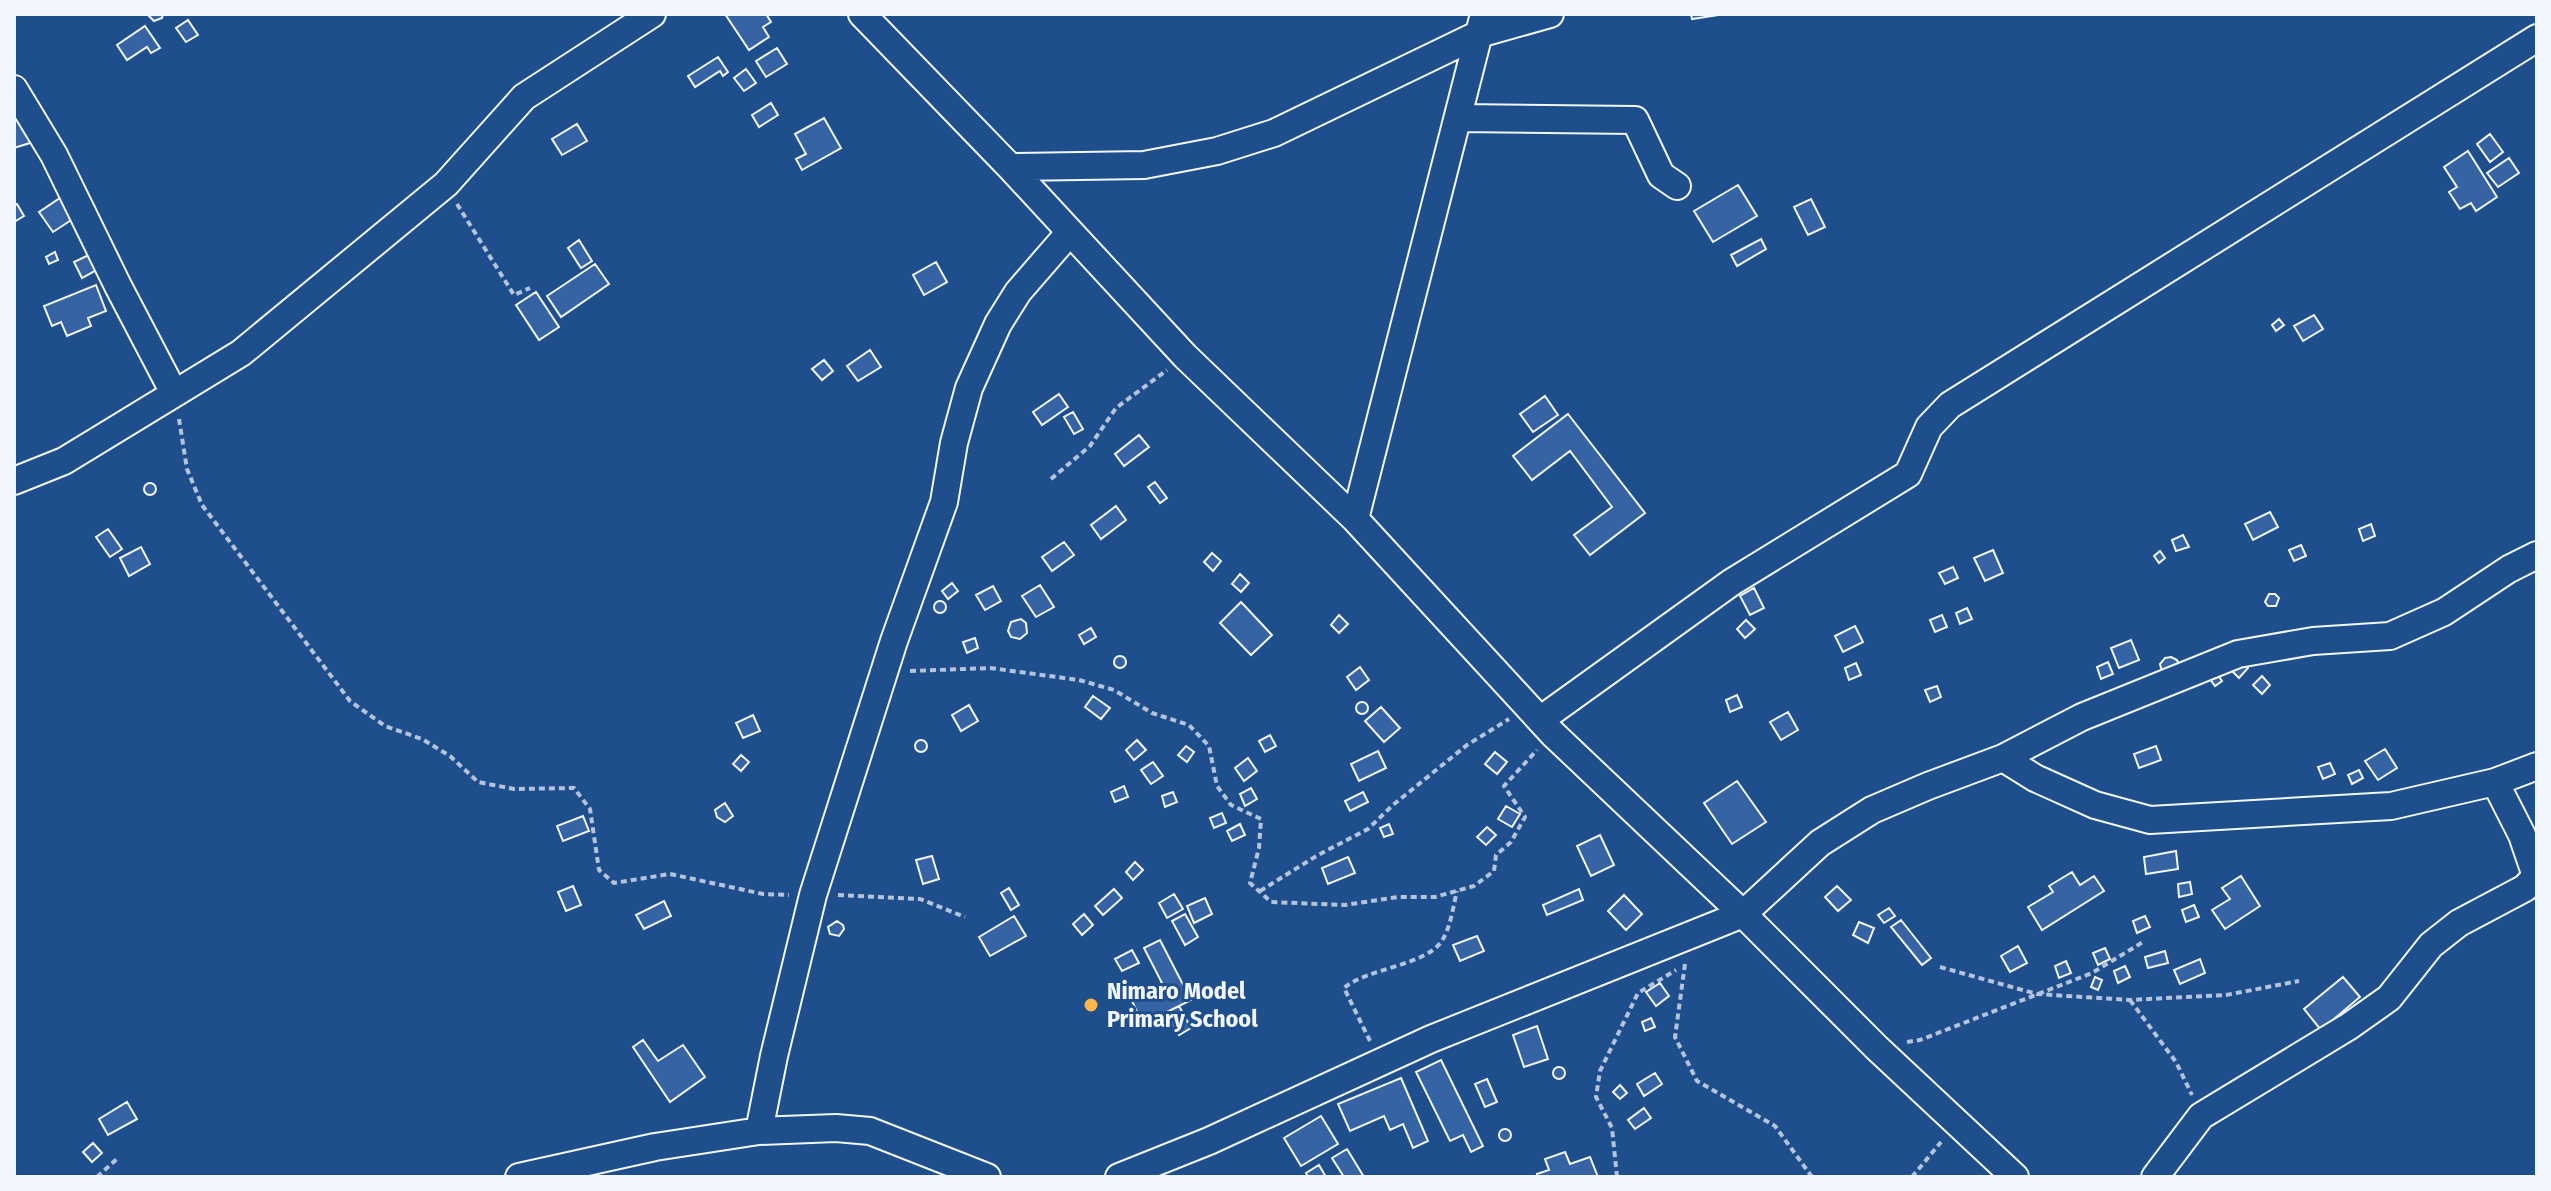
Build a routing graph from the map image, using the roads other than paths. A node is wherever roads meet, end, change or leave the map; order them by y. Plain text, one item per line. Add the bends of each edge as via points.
1 (652, 14) edge
2 (862, 14) edge
3 (1550, 14) edge
4 (1482, 24) edge
5 (2537, 38) edge
6 (14, 89) edge
7 (1458, 118) junction
8 (1010, 167) junction
9 (1677, 186) dead end
10 (1070, 232) junction
11 (174, 393) junction
12 (14, 481) edge
13 (1355, 519) junction
14 (2537, 555) edge
15 (1540, 720) junction
16 (2003, 758) junction
17 (2537, 766) edge
18 (2495, 782) junction
19 (1743, 914) junction
20 (759, 1131) junction
21 (519, 1177) edge
22 (987, 1177) edge
23 (1119, 1177) edge
24 (2015, 1177) edge
25 (2155, 1177) edge

1 - 11 street via 524,97 446,184 241,353
2 - 8 street
3 - 4 street via 1525,23
4 - 7 street
4 - 8 street via 1274,133 1217,151 1144,165
5 - 15 street via 1950,405 1929,427 1908,474 1732,582
6 - 11 street via 54,155
7 - 9 street via 1635,120 1661,175
7 - 13 street
8 - 10 street
10 - 13 street via 1185,356
10 - 20 street via 1018,292 969,388 944,502 813,895
11 - 12 street via 64,461
13 - 15 street
14 - 16 street via 2444,612 2390,636 2313,641 2238,654 2082,717
15 - 19 street
16 - 18 street via 2095,805 2150,820 2391,806
16 - 19 street via 1872,810 1820,843
17 - 18 street
18 - 25 street via 2536,876 2431,945 2389,998 2201,1116
19 - 23 street via 1378,1063
19 - 24 street
20 - 21 street
20 - 22 street via 870,1131

